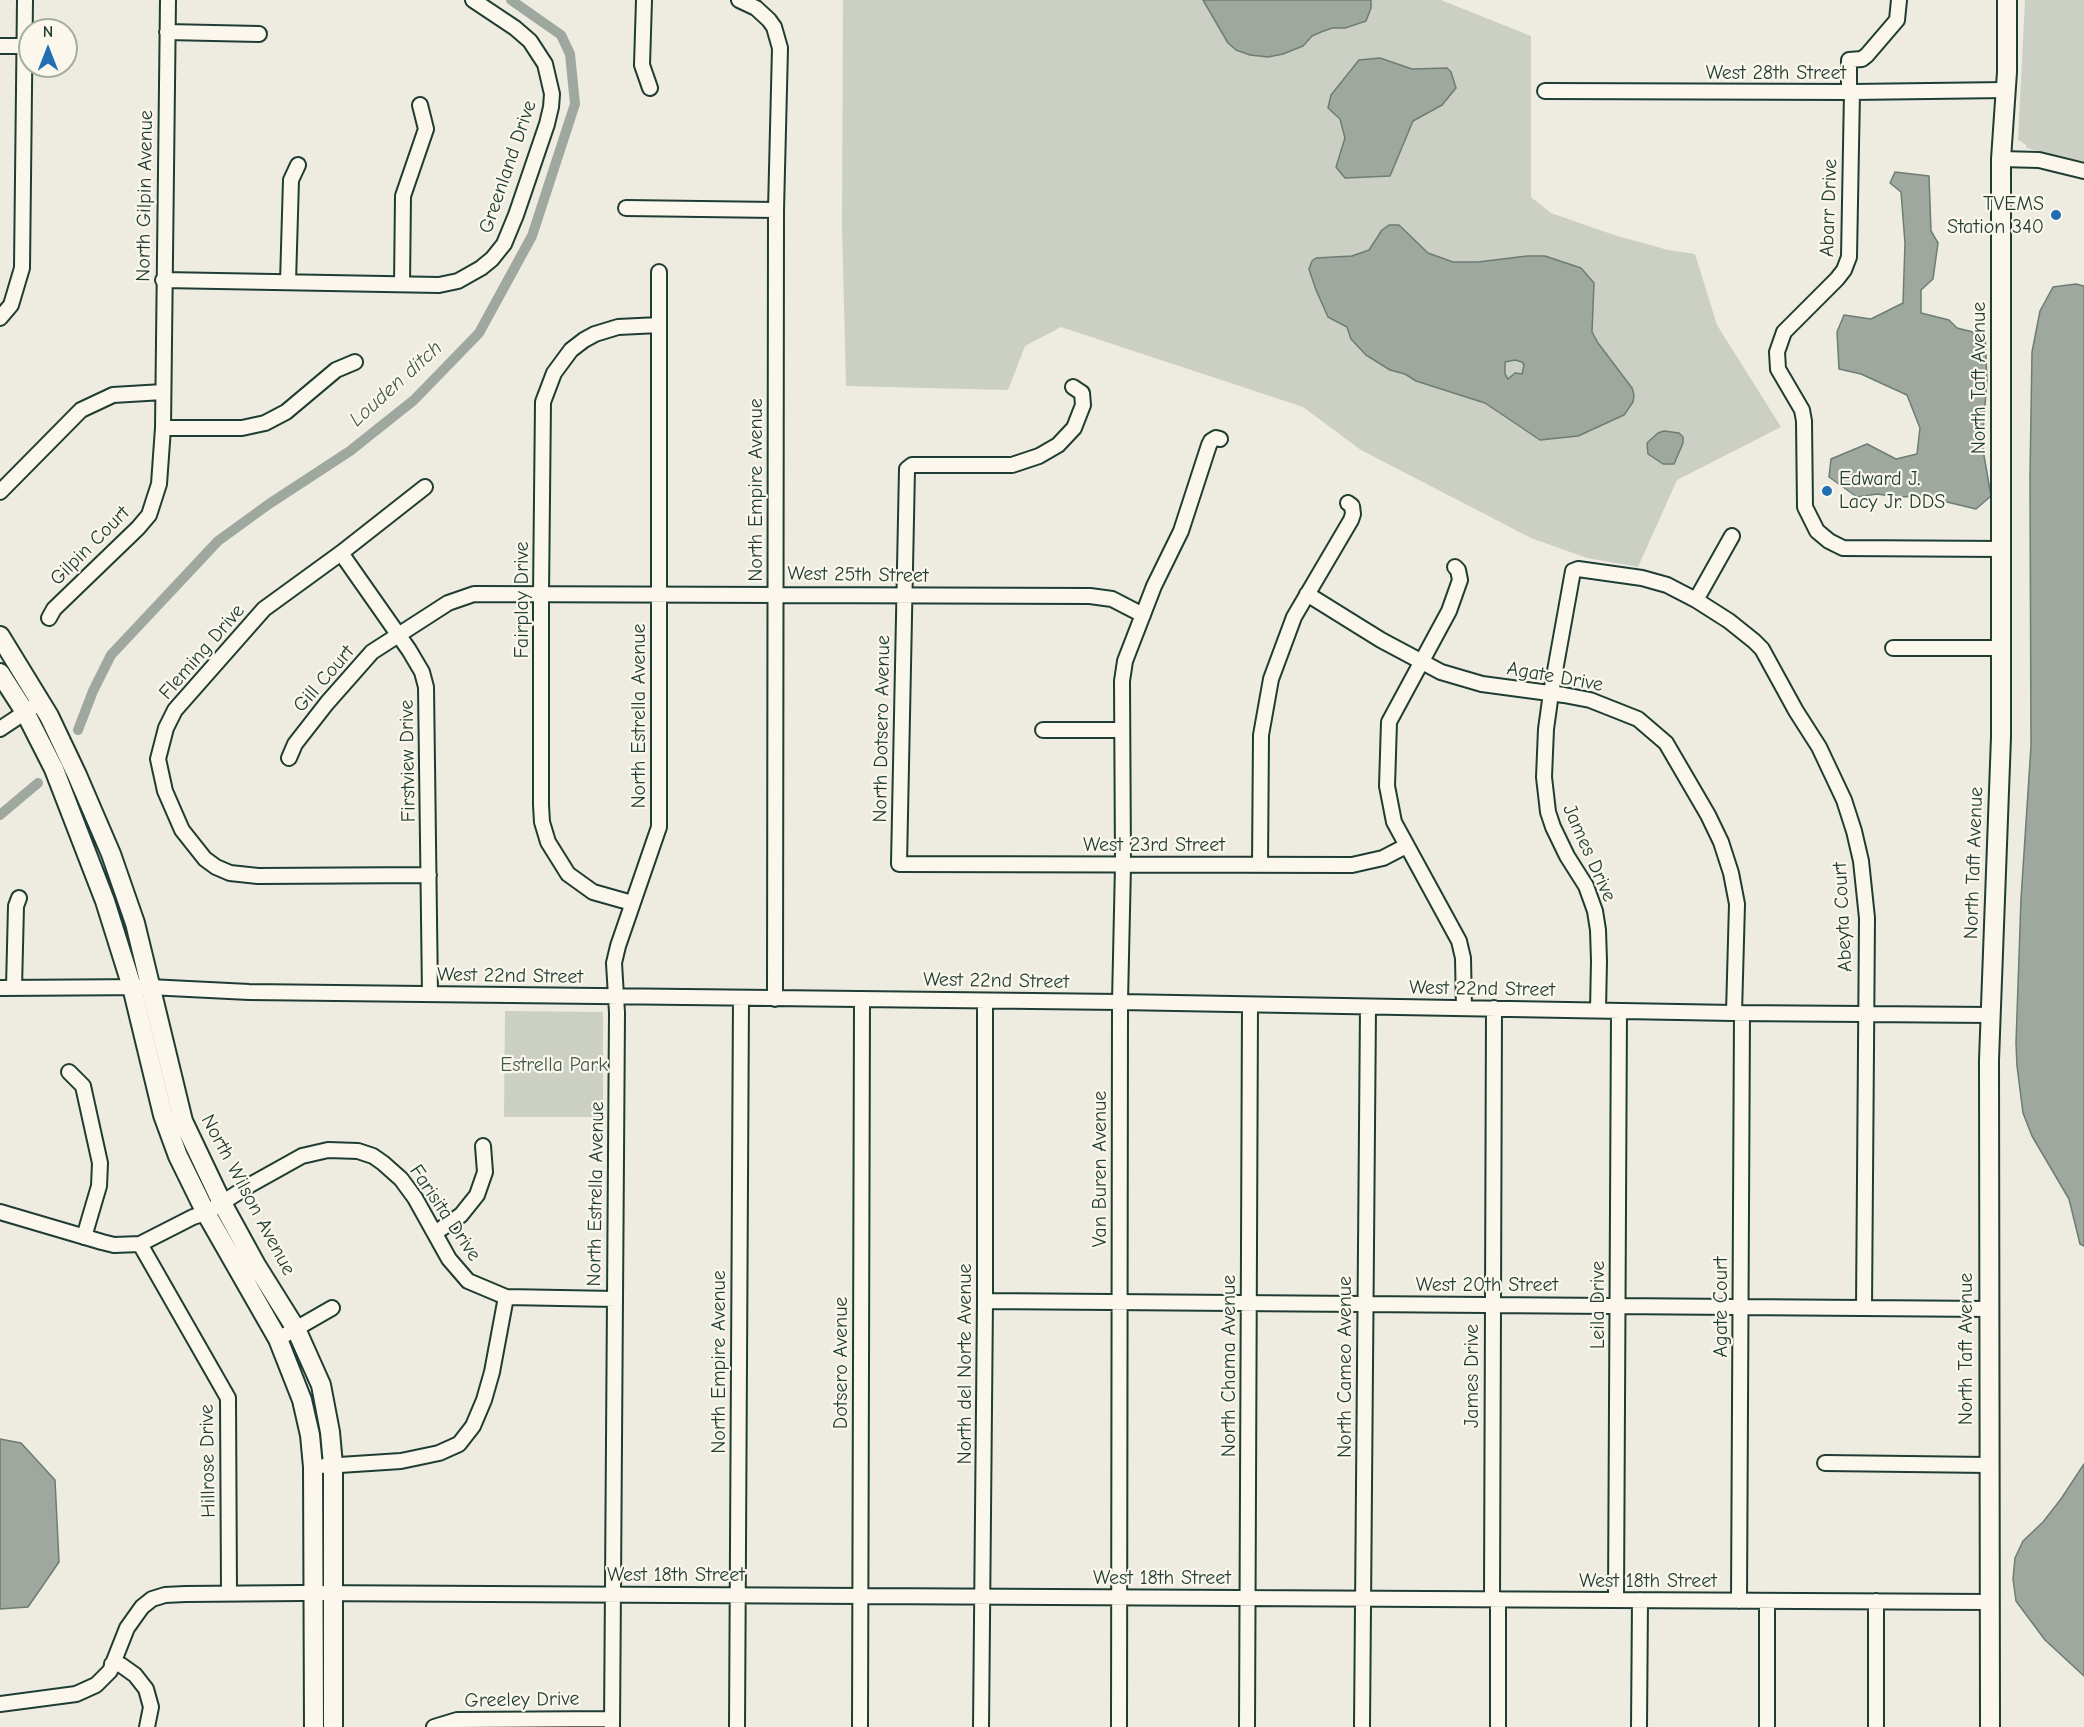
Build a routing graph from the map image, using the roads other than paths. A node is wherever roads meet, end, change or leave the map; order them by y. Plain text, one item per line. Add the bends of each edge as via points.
1 (25, 0) edge
2 (168, 0) edge
3 (473, 0) edge
4 (645, 0) edge
5 (739, 0) edge
6 (1899, 0) edge
7 (2007, 0) edge
8 (25, 18) edge
9 (167, 32) junction
10 (259, 34) dead end
11 (0, 46) edge
12 (18, 46) edge
13 (24, 78) edge
14 (650, 88) dead end
15 (2006, 90) junction
16 (1545, 91) dead end
17 (1850, 92) junction
18 (420, 105) dead end
19 (2001, 159) junction
20 (298, 165) dead end
21 (2084, 171) edge
22 (626, 208) dead end
23 (776, 210) junction
24 (659, 272) dead end
25 (163, 280) junction
26 (288, 282) junction
27 (402, 284) junction
28 (0, 318) edge
29 (659, 326) junction
30 (355, 362) dead end
31 (1073, 387) dead end
32 (163, 392) junction
33 (163, 428) junction
34 (1220, 439) dead end
35 (425, 488) dead end
36 (0, 492) edge
37 (1348, 502) dead end
38 (1732, 536) dead end
39 (2002, 549) junction
40 (341, 553) junction
41 (1455, 567) dead end
42 (1573, 571) joint
43 (541, 594) junction
44 (776, 594) junction
45 (1307, 594) junction
46 (658, 595) junction
47 (904, 596) junction
48 (1696, 600) junction
49 (1143, 615) junction
50 (49, 618) dead end
51 (399, 635) junction
52 (0, 636) edge
53 (1893, 648) dead end
54 (2002, 648) junction
55 (1421, 662) junction
56 (0, 673) edge
57 (1551, 693) junction
58 (33, 708) junction
59 (0, 729) edge
60 (1043, 730) dead end
61 (1122, 730) junction
62 (289, 758) dead end
63 (1406, 846) junction
64 (899, 864) joint
65 (1123, 865) junction
66 (1260, 865) junction
67 (429, 875) junction
68 (19, 898) dead end
69 (632, 903) junction
70 (140, 987) junction
71 (7, 988) edge
72 (430, 994) junction
73 (615, 997) junction
74 (741, 998) junction
75 (775, 999) junction
76 (862, 999) junction
77 (985, 1001) junction
78 (1120, 1002) junction
79 (1250, 1005) junction
80 (1368, 1007) junction
81 (1464, 1008) junction
82 (1494, 1008) junction
83 (1598, 1010) junction
84 (1619, 1011) junction
85 (1738, 1013) junction
86 (1866, 1014) junction
87 (1991, 1015) junction
88 (69, 1072) dead end
89 (483, 1146) dead end
90 (222, 1203) junction
91 (0, 1212) edge
92 (206, 1213) junction
93 (435, 1233) junction
94 (84, 1237) junction
95 (141, 1244) junction
96 (506, 1297) junction
97 (615, 1299) junction
98 (985, 1301) junction
99 (1119, 1302) junction
100 (1249, 1303) junction
101 (1364, 1304) junction
102 (1492, 1305) junction
103 (1617, 1306) junction
104 (1741, 1307) junction
105 (332, 1308) dead end
106 (1864, 1308) junction
107 (1988, 1309) junction
108 (296, 1329) junction
109 (278, 1339) junction
110 (1825, 1463) dead end
111 (333, 1465) junction
112 (1989, 1465) junction
113 (313, 1467) junction
114 (229, 1592) junction
115 (313, 1593) junction
116 (334, 1593) junction
117 (613, 1594) junction
118 (737, 1595) junction
119 (860, 1596) junction
120 (982, 1596) junction
121 (1118, 1597) junction
122 (1248, 1598) junction
123 (1363, 1599) junction
124 (1495, 1599) junction
125 (1616, 1600) junction
126 (1640, 1600) junction
127 (1739, 1600) junction
128 (1767, 1601) junction
129 (1876, 1601) junction
130 (1989, 1602) junction
131 (112, 1664) junction
132 (0, 1704) edge
133 (612, 1723) edge
134 (147, 1727) edge
135 (314, 1727) edge
136 (333, 1727) edge
137 (434, 1727) edge
138 (737, 1727) edge
139 (860, 1727) edge
140 (981, 1727) edge
141 (1119, 1727) edge
142 (1247, 1727) edge
143 (1362, 1727) edge
144 (1498, 1727) edge
145 (1639, 1727) edge
146 (1767, 1727) edge
147 (1876, 1727) edge
148 (1990, 1727) edge

1 - 8 street
2 - 9 street, North Gilpin Avenue
3 - 27 street, Greenland Drive via 525,34 540,55 552,94 547,124 516,215 504,244 492,259 450,284
4 - 14 street via 642,65
5 - 23 street, North Empire Avenue via 769,20 779,39
6 - 17 street, Abarr Drive via 1897,20 1867,55 1849,60
7 - 15 main road, North Taft Avenue
9 - 10 street
9 - 25 street, North Gilpin Avenue
11 - 12 street
13 - 28 street via 22,268 11,305
15 - 17 street, West 28th Street
15 - 19 main road, North Taft Avenue
16 - 17 street, West 28th Street
17 - 39 street, Abarr Drive via 1847,266 1784,332 1777,352 1778,369 1802,410 1805,507 1817,531 1843,548
18 - 27 street via 426,129 403,196
19 - 21 street via 2039,160
19 - 39 main road, North Taft Avenue
20 - 26 street via 291,180
22 - 23 street
23 - 44 street, North Empire Avenue
24 - 29 street, North Estrella Avenue
25 - 26 street, Greenland Drive
25 - 32 street, North Gilpin Avenue
26 - 27 street, Greenland Drive
29 - 43 street, Fairplay Drive via 618,327 595,334 566,355 547,387 543,402
29 - 46 street, North Estrella Avenue
30 - 33 street via 336,370 286,412 265,423 242,428
31 - 47 street, North Dotsero Avenue via 1082,393 1083,405 1074,428 1058,445 1029,461 1003,466 909,466
32 - 33 street, Gilpin Court
32 - 36 street via 113,395 81,410
33 - 50 street, Gilpin Court via 159,484 148,515
34 - 49 street, Van Buren Avenue via 1209,445 1181,531
35 - 40 street, Fleming Drive
37 - 45 street via 1352,506 1351,520
38 - 48 street
39 - 54 main road, North Taft Avenue
40 - 51 street, Firstview Drive
40 - 67 street, Fleming Drive via 264,609 175,710 159,750 165,791 193,846 205,859 230,873
41 - 55 street via 1460,575 1458,589
42 - 48 street, Abeyta Court via 1655,581
42 - 57 street, James Drive
43 - 46 street, West 25th Street
43 - 51 street, West 25th Street via 464,597
43 - 69 street, Fairplay Drive via 541,805 548,843 563,869 576,881 602,896
44 - 46 street, West 25th Street
44 - 47 street, West 25th Street
44 - 75 street, North Empire Avenue
45 - 55 street, Agate Drive
45 - 66 street via 1285,638 1270,679 1264,711
46 - 69 street, North Estrella Avenue via 659,827
47 - 49 street, West 25th Street via 1102,597
47 - 64 street, North Dotsero Avenue
48 - 86 street, Abeyta Court via 1729,621 1761,649 1819,747 1844,800 1865,889
49 - 61 street, Van Buren Avenue via 1123,669
51 - 62 street, Gill Court via 366,658 295,744
51 - 67 street, Firstview Drive via 422,672 426,687
52 - 58 main road, North Wilson Avenue
53 - 54 street
54 - 87 main road, North Taft Avenue
55 - 57 street, Agate Drive via 1482,684
55 - 63 street via 1394,711 1388,731 1389,803
56 - 58 main road, North Wilson Avenue
57 - 83 street, James Drive via 1545,796 1558,841 1586,886 1595,911
57 - 85 street, Agate Drive via 1590,700 1638,719 1666,743 1708,815 1735,889
58 - 59 street
58 - 70 main road, North Wilson Avenue via 77,775 111,855 135,923
60 - 61 street
61 - 65 street, Van Buren Avenue
63 - 66 street, West 23rd Street via 1383,858 1352,865
63 - 81 street via 1459,941
64 - 65 street, West 23rd Street
65 - 66 street, West 23rd Street
65 - 78 street, Van Buren Avenue
67 - 72 street, Firstview Drive
68 - 71 street
69 - 73 street, North Estrella Avenue via 614,963
70 - 71 street, West 22nd Street
70 - 72 street, West 22nd Street
70 - 90 main road, North Wilson Avenue via 183,1121
70 - 92 main road, North Wilson Avenue via 163,1115
72 - 73 street, West 22nd Street
73 - 74 street, West 22nd Street
73 - 97 street, North Estrella Avenue
74 - 75 street, West 22nd Street
74 - 118 street, North Empire Avenue
75 - 76 street, West 22nd Street
76 - 77 street, West 22nd Street
76 - 119 street, Dotsero Avenue
77 - 78 street, West 22nd Street
77 - 98 street, North del Norte Avenue
78 - 79 street, West 22nd Street
78 - 99 street, Van Buren Avenue
79 - 80 street, West 22nd Street
79 - 100 street, North Chama Avenue
80 - 81 street, West 22nd Street
80 - 101 street, North Cameo Avenue
81 - 82 street, West 22nd Street
82 - 83 street, West 22nd Street
82 - 102 street, James Drive
83 - 84 street, West 22nd Street
84 - 85 street, West 22nd Street
84 - 103 street, Leila Drive
85 - 86 street, West 22nd Street
85 - 104 street, Agate Court
86 - 87 street, West 22nd Street
86 - 106 street, Abeyta Court
87 - 107 main road, North Taft Avenue
88 - 94 street via 83,1086 100,1163 99,1186
89 - 93 street via 485,1173 477,1195 461,1215
90 - 92 street, Farisita Drive
90 - 93 street, Farisita Drive via 302,1156 328,1150 358,1151 378,1159 401,1179
90 - 108 main road, North Wilson Avenue
91 - 94 street
92 - 95 street
92 - 109 main road, North Wilson Avenue
93 - 96 street, Farisita Drive via 449,1259 468,1281
94 - 95 street via 114,1245
95 - 114 street, Hillrose Drive via 228,1398
96 - 97 street, Farisita Drive
96 - 111 street via 484,1400 473,1426 459,1444 440,1453 401,1461
97 - 117 street, North Estrella Avenue
98 - 99 street, West 20th Street
98 - 120 street, North del Norte Avenue
99 - 100 street, West 20th Street
99 - 121 street, Van Buren Avenue
100 - 101 street, West 20th Street
100 - 122 street, North Chama Avenue
101 - 102 street, West 20th Street
101 - 123 street, North Cameo Avenue
102 - 103 street, West 20th Street
102 - 124 street, James Drive
103 - 104 street, West 20th Street
103 - 125 street, Leila Drive
104 - 106 street, West 20th Street
104 - 127 street, Agate Court
105 - 108 street
106 - 107 street, West 20th Street
107 - 112 main road, North Taft Avenue
108 - 109 street
108 - 111 main road, North Wilson Avenue via 321,1385
109 - 113 main road, North Wilson Avenue via 302,1400
110 - 112 street
111 - 113 street
111 - 116 main road, North Wilson Avenue
112 - 130 main road, North Taft Avenue
113 - 115 main road, North Wilson Avenue
114 - 115 street
114 - 131 street via 152,1599 134,1616
115 - 116 street, West 18th Street
115 - 135 main road, North Wilson Avenue
116 - 117 street, West 18th Street
116 - 136 main road, North Wilson Avenue
117 - 118 street, West 18th Street
117 - 133 street, North Estrella Avenue
118 - 119 street, West 18th Street
118 - 138 street, North Empire Avenue
119 - 120 street, West 18th Street
119 - 139 street, Dotsero Avenue
120 - 121 street, West 18th Street
120 - 140 street, North del Norte Avenue
121 - 122 street, West 18th Street
121 - 141 street, Van Buren Avenue
122 - 123 street, West 18th Street
122 - 142 street, North Chama Avenue
123 - 124 street, West 18th Street
123 - 143 street, North Cameo Avenue
124 - 125 street, West 18th Street
124 - 144 street, James Drive
125 - 126 street, West 18th Street
126 - 127 street, West 18th Street
126 - 145 street
127 - 128 street, West 18th Street
128 - 129 street, West 18th Street
128 - 146 street
129 - 130 street, West 18th Street
129 - 147 street
130 - 148 main road, North Taft Avenue
131 - 132 street via 104,1678 82,1692
131 - 134 street via 135,1675 146,1689 151,1707
133 - 137 street, Greeley Drive via 457,1720

